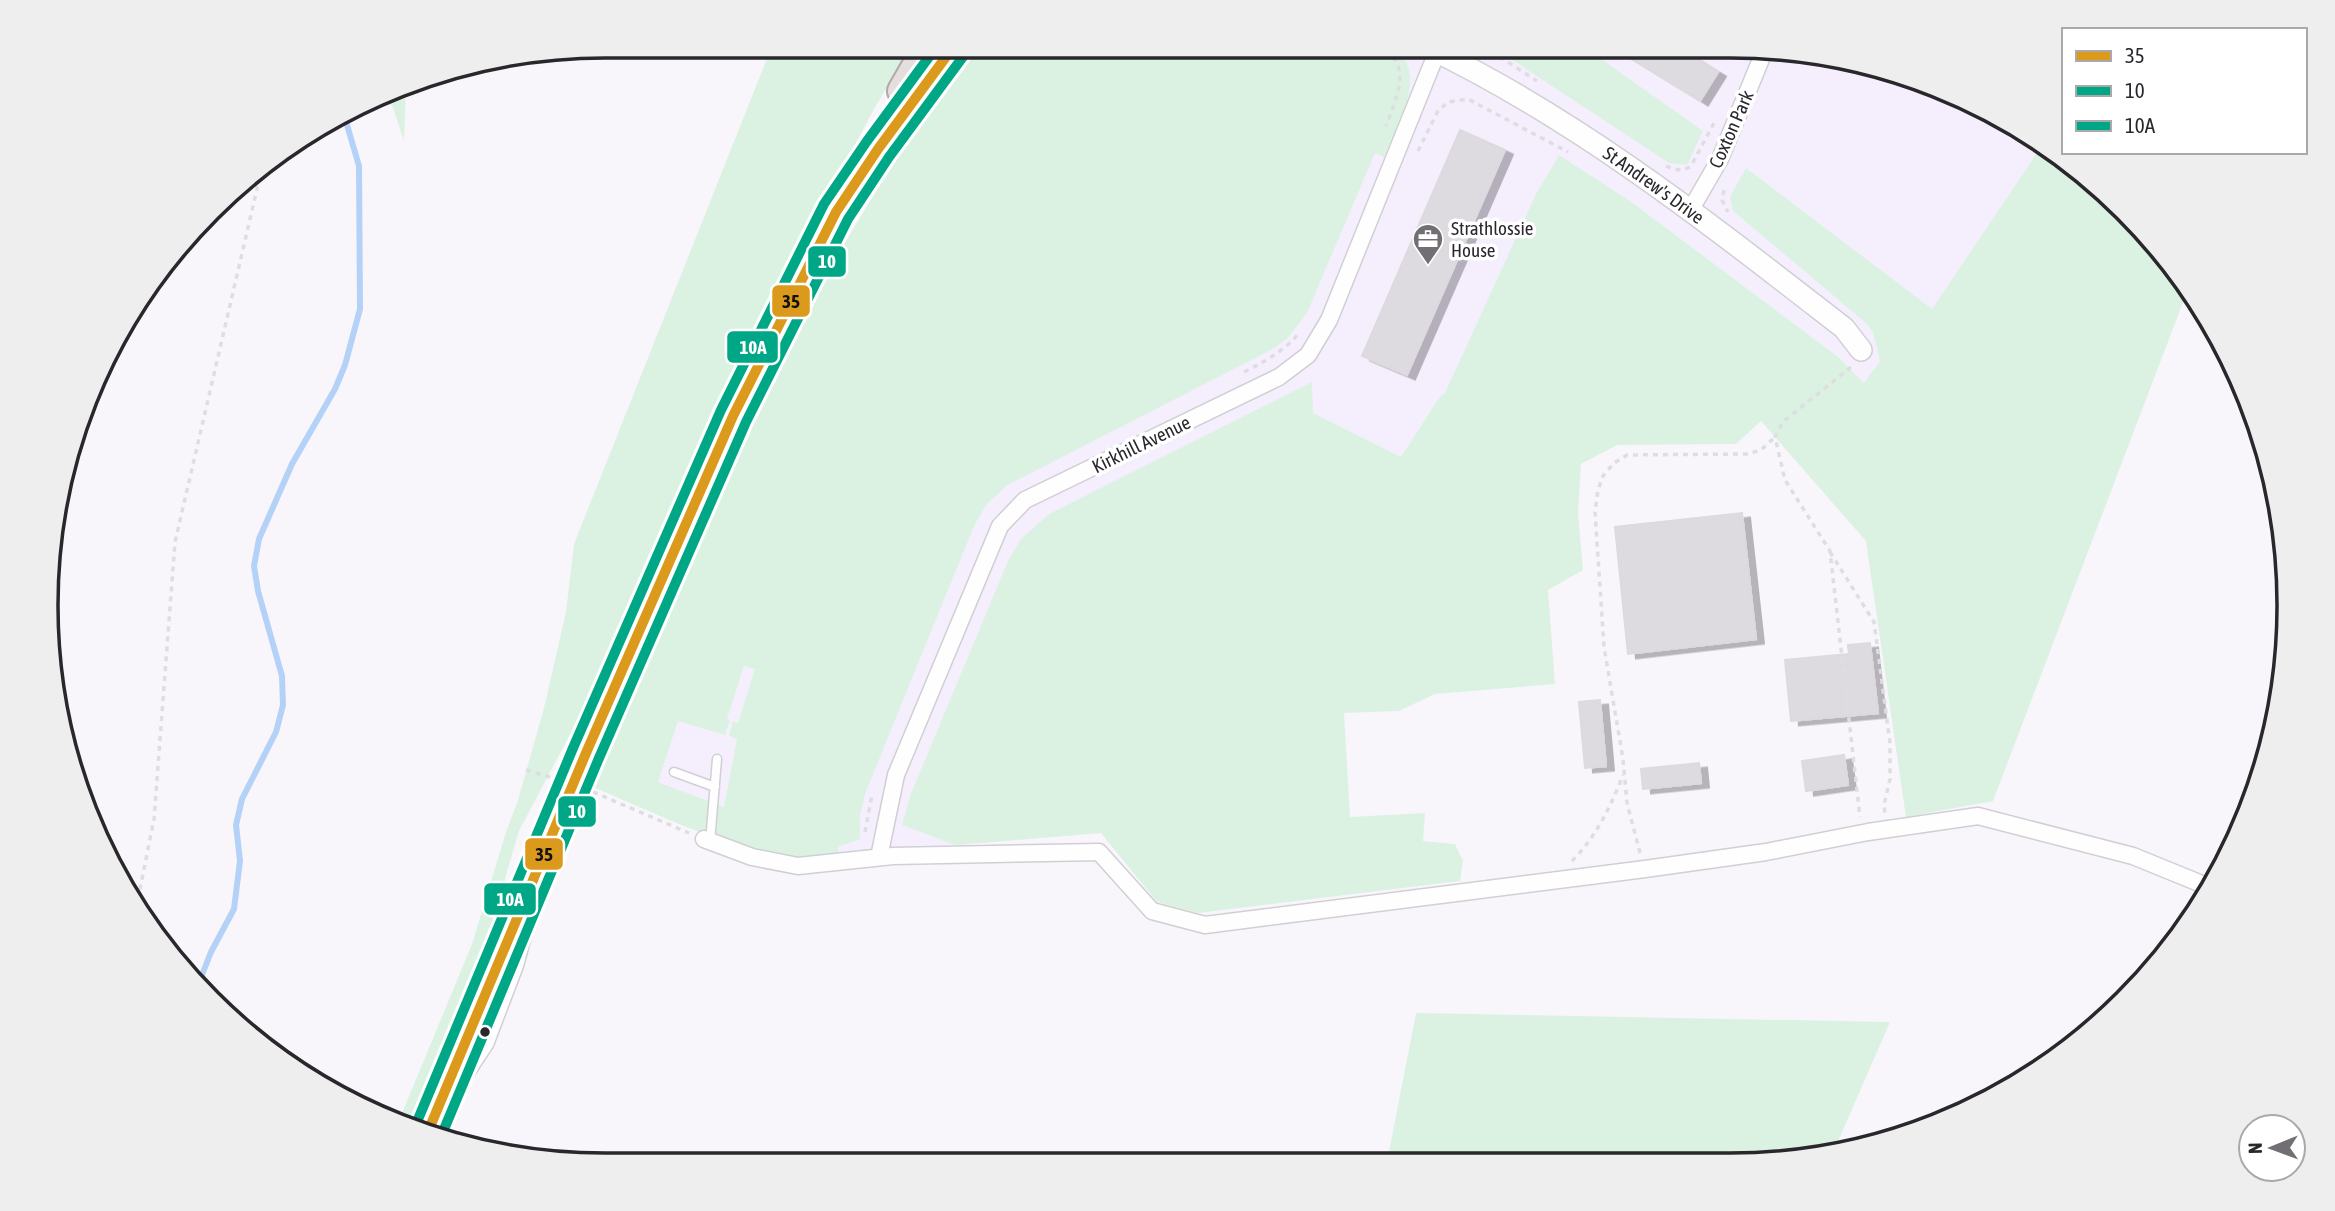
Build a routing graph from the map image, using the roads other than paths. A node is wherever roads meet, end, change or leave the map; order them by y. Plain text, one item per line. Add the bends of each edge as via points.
1 (921, 58) edge
2 (945, 58) edge
3 (1428, 58) edge
4 (1448, 58) edge
5 (1761, 59) edge
6 (878, 149) junction
7 (1691, 209) junction
8 (1861, 350) road end
9 (717, 759) dead end
10 (674, 772) dead end
11 (715, 786) junction
12 (707, 840) joint
13 (878, 857) junction
14 (2201, 884) edge
15 (432, 1125) edge

1 - 6 highway
2 - 6 highway
3 - 13 street, Kirkhill Avenue via 1329,320 1308,355 1279,377 1025,500 1000,526 896,775
4 - 7 street, St Andrew's Drive via 1531,103
5 - 7 street, Coxton Park via 1720,159
6 - 15 highway via 836,212 733,416
7 - 8 street, St Andrew's Drive via 1844,328
9 - 11 lane
10 - 11 lane
11 - 12 lane
12 - 13 street via 752,857 798,866
13 - 14 street via 1099,852 1152,911 1205,925 1766,852 1978,816 2133,856

